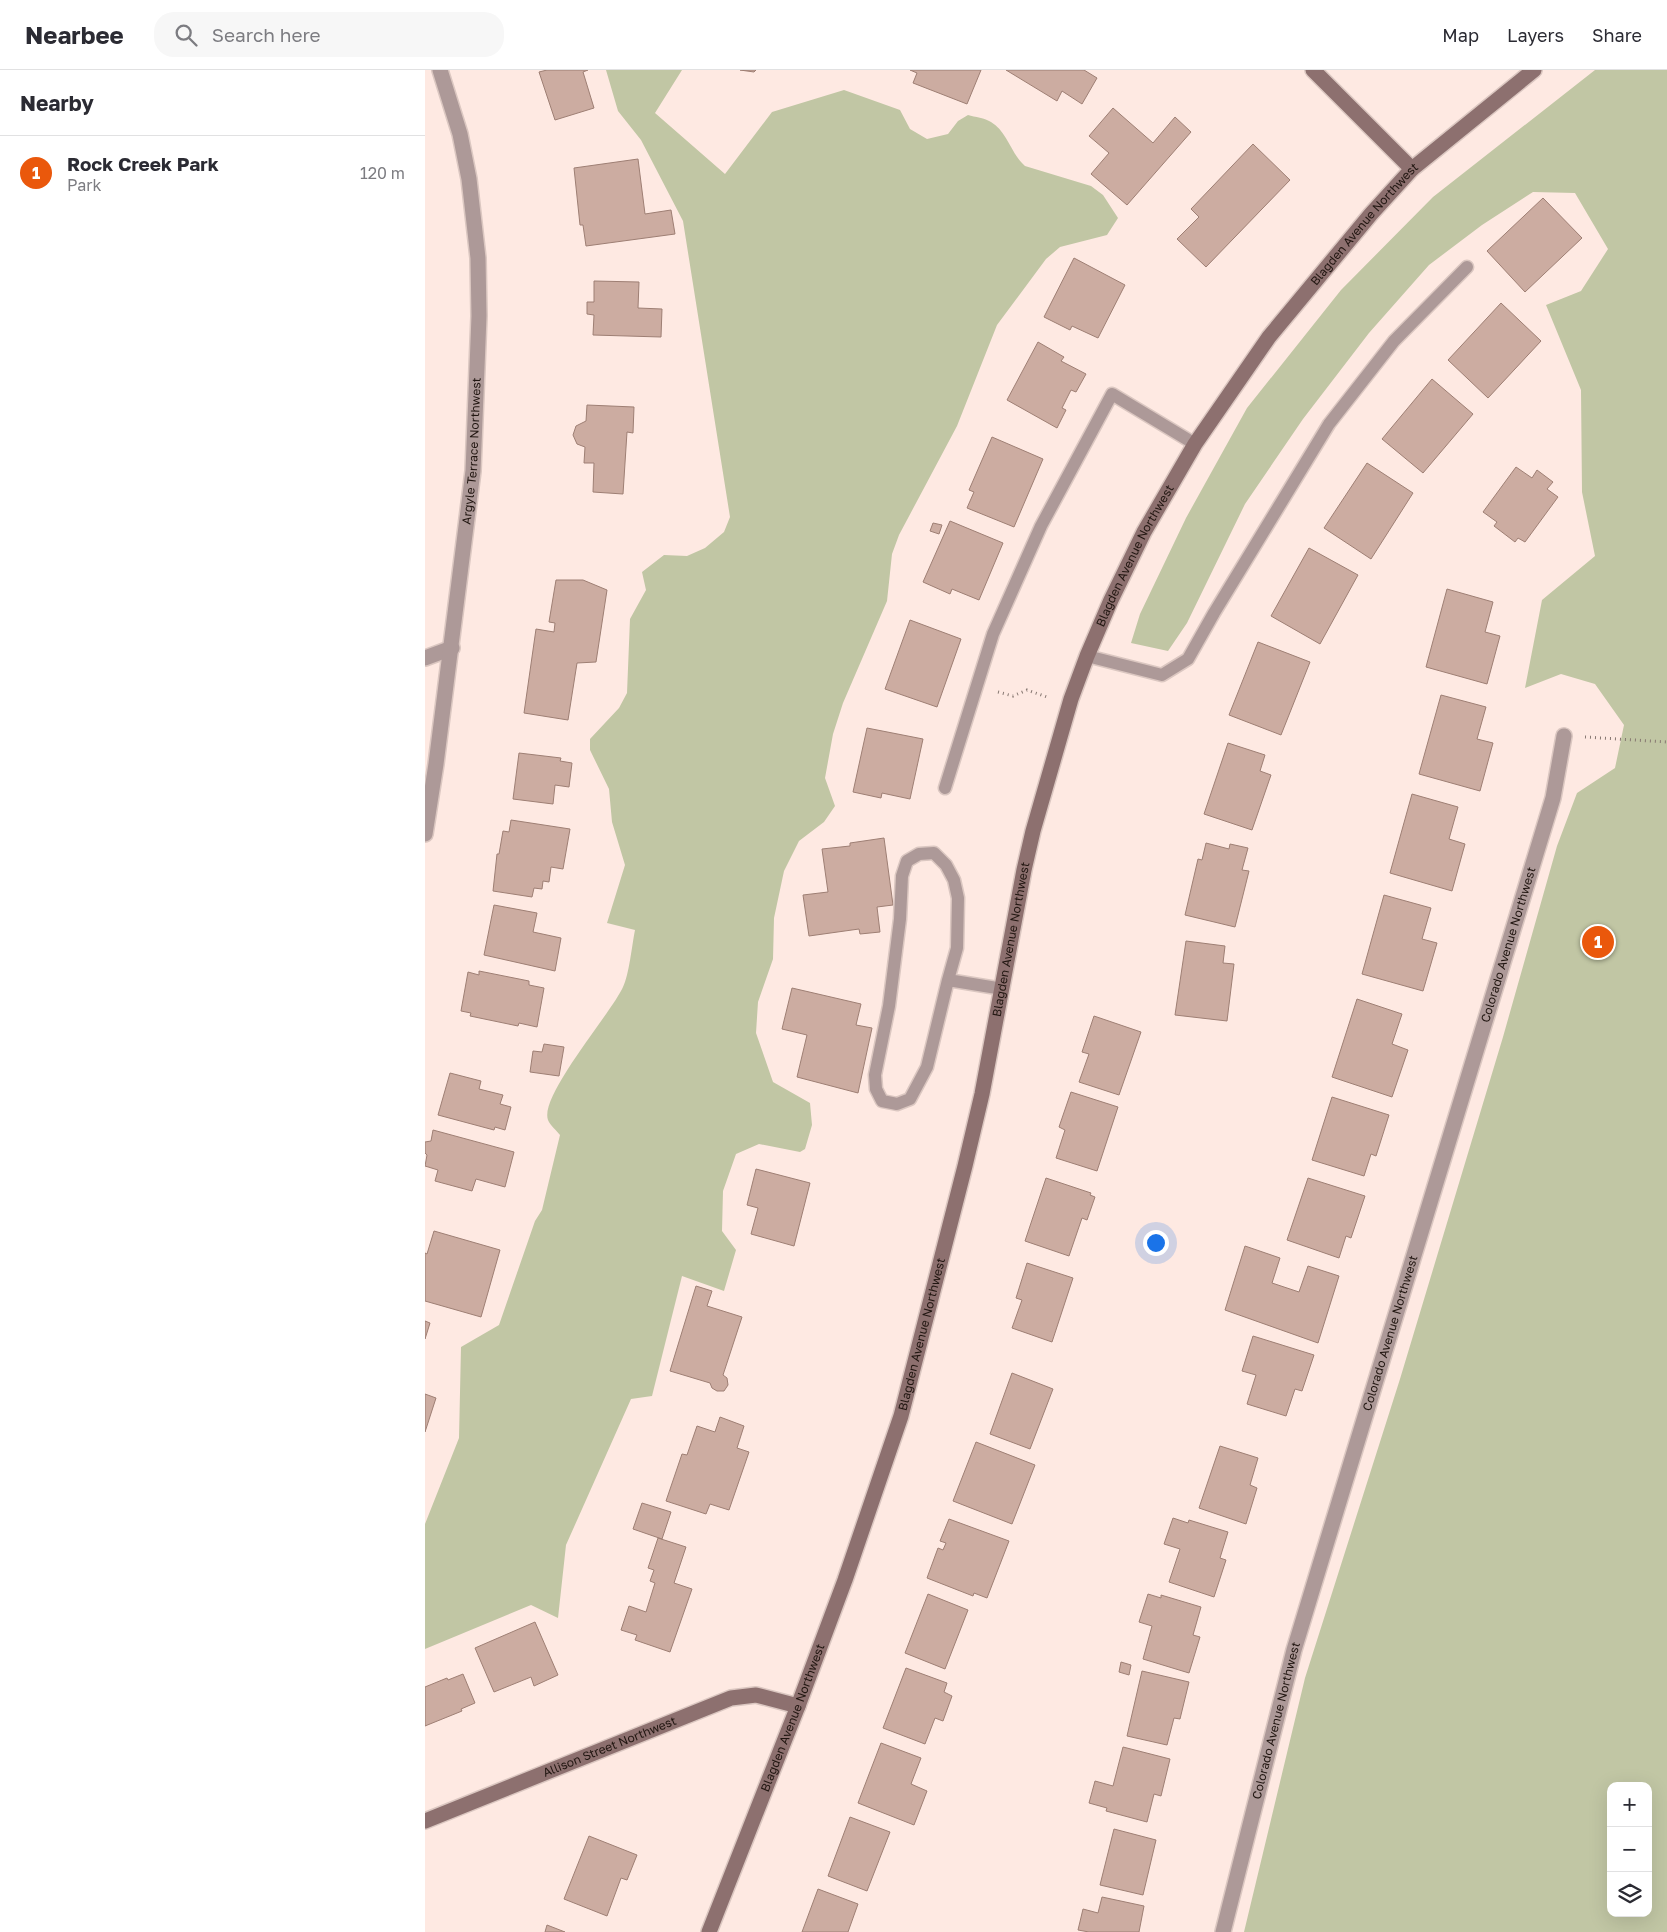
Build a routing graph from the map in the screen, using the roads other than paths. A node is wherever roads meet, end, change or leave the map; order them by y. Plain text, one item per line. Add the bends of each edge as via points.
1 (440, 70) edge
2 (1313, 70) edge
3 (1533, 70) edge
4 (1411, 169) junction
5 (1467, 267) dead end
6 (1195, 444) junction
7 (451, 648) junction
8 (1087, 656) junction
9 (425, 658) edge
10 (1564, 736) road end
11 (945, 788) dead end
12 (425, 834) edge
13 (948, 980) junction
14 (1003, 989) junction
15 (798, 1706) junction
16 (425, 1821) edge
17 (709, 1932) edge
18 (1223, 1932) edge

1 - 7 street, Argyle Terrace Northwest via 465,159 479,277 473,471
2 - 4 main road
3 - 4 main road, Blagden Avenue Northwest
4 - 6 main road, Blagden Avenue Northwest via 1269,337
5 - 8 lane via 1394,341 1329,424 1188,659 1162,675
6 - 8 main road, Blagden Avenue Northwest via 1144,532
6 - 11 lane via 1112,394 1041,526 993,634
7 - 9 street
7 - 12 street, Argyle Terrace Northwest
8 - 14 main road, Blagden Avenue Northwest via 1033,831
10 - 18 street, Colorado Avenue Northwest via 1553,798 1294,1650
13 - 13 lane via 927,1067 919,1083 910,1099 897,1104 882,1100 876,1089 875,1075 889,1006 902,876 907,861 919,854 934,853 954,880 958,898 957,948
13 - 14 lane
14 - 15 main road, Blagden Avenue Northwest via 965,1166 901,1416
15 - 16 main road, Allison Street Northwest via 756,1695 731,1698
15 - 17 main road, Blagden Avenue Northwest

